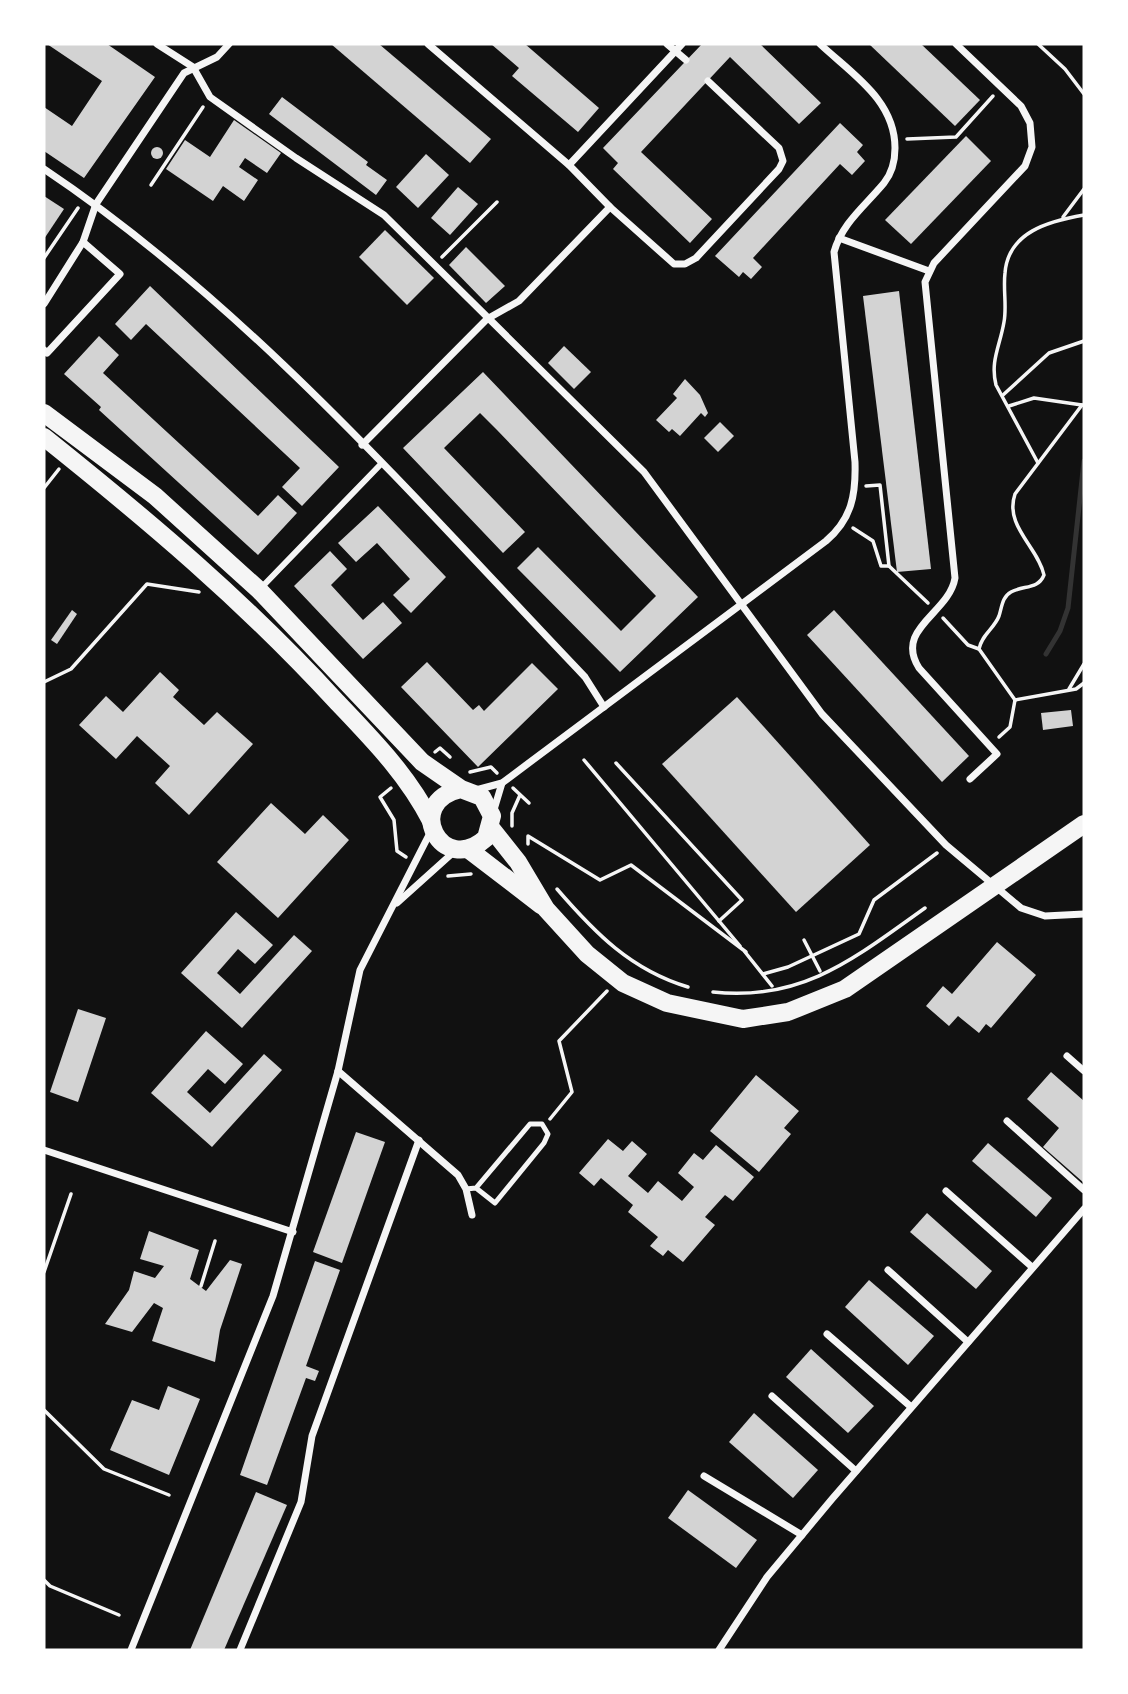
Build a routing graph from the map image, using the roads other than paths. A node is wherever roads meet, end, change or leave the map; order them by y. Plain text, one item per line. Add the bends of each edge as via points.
1 (157, 44) edge
2 (229, 44) edge
3 (428, 44) edge
4 (667, 44) edge
5 (682, 44) edge
6 (820, 44) edge
7 (956, 44) edge
8 (676, 51) junction
9 (686, 60) dead end
10 (193, 67) junction
11 (708, 80) dead end
12 (569, 165) junction
13 (44, 169) edge
14 (96, 204) junction
15 (610, 207) junction
16 (839, 238) junction
17 (83, 242) junction
18 (929, 271) junction
19 (44, 304) edge
20 (487, 318) junction
21 (44, 350) edge
22 (44, 413) edge
23 (44, 438) edge
24 (362, 444) junction
25 (381, 464) junction
26 (259, 590) junction
27 (741, 605) junction
28 (604, 707) junction
29 (970, 779) dead end
30 (502, 783) junction
31 (467, 790) junction
32 (491, 822) junction
33 (1084, 824) edge
34 (432, 825) junction
35 (462, 850) junction
36 (394, 906) junction
37 (546, 909) junction
38 (1084, 915) edge
39 (1067, 1056) dead end
40 (338, 1071) junction
41 (1084, 1072) edge
42 (1007, 1121) dead end
43 (419, 1140) junction
44 (44, 1150) edge
45 (476, 1188) junction
46 (466, 1189) junction
47 (1084, 1190) edge
48 (946, 1191) dead end
49 (1084, 1209) edge
50 (472, 1215) dead end
51 (293, 1232) junction
52 (1032, 1267) junction
53 (888, 1270) dead end
54 (827, 1334) dead end
55 (968, 1342) junction
56 (772, 1396) dead end
57 (910, 1406) junction
58 (856, 1471) junction
59 (704, 1476) dead end
60 (802, 1535) junction
61 (131, 1650) edge
62 (240, 1650) edge
63 (719, 1650) edge

1 - 10 street
2 - 10 street via 217,57
3 - 12 street
4 - 8 street
5 - 8 street
6 - 16 street via 883,103 894,130 894,161 888,177
7 - 18 street via 1021,106 1033,135 1029,158
8 - 9 street
8 - 12 street
10 - 14 street via 184,73
10 - 20 street via 210,97 384,215
11 - 15 street via 779,148 783,156 779,169 696,258 685,264 670,261
12 - 15 street
13 - 14 street
14 - 17 street
14 - 24 street via 210,299
15 - 20 street via 519,301
16 - 18 street
16 - 27 street via 833,258 856,486 844,522 826,541
17 - 19 street
17 - 21 street via 120,274 47,353
18 - 29 street via 925,295 955,578 950,594 914,636 913,659 997,754
20 - 24 street
20 - 27 street via 644,472
22 - 26 main road via 155,496
23 - 34 main road via 137,511 245,606 405,776
24 - 25 street
25 - 26 street
25 - 28 street via 585,677
26 - 31 main road via 422,762
27 - 28 street
27 - 38 street via 822,714 946,845 1021,908 1045,916
28 - 30 street
30 - 31 street
30 - 32 street
31 - 32 main road via 489,806
31 - 34 main road via 439,798
32 - 35 main road via 486,838
32 - 37 main road
33 - 37 main road via 845,989 788,1012 743,1019 667,1003 623,983 587,954
34 - 35 main road via 437,838
34 - 36 street
35 - 36 street
35 - 37 main road
36 - 40 street via 360,970
39 - 41 street
40 - 43 street
40 - 51 street
42 - 47 street
43 - 46 street via 458,1175
43 - 62 street via 312,1436 301,1502
44 - 51 street
45 - 45 lane via 495,1203 544,1143 548,1134 544,1126 526,1127
45 - 46 lane
46 - 50 street
48 - 52 street
49 - 52 street
51 - 61 street via 254,1349
52 - 55 street
53 - 55 street
54 - 57 street
55 - 57 street
56 - 58 street
57 - 58 street
58 - 60 street
59 - 60 street
60 - 63 street via 767,1577

